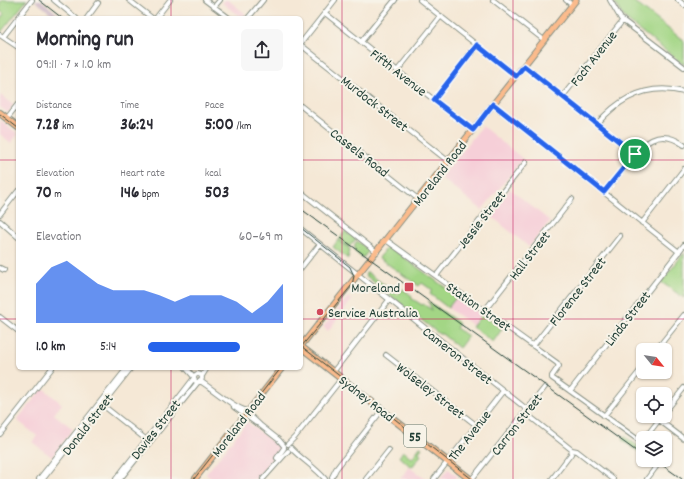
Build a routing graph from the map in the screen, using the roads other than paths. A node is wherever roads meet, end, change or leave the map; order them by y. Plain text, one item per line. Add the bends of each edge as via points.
1 (32, 0) edge
2 (54, 0) edge
3 (129, 0) edge
4 (170, 0) edge
5 (205, 0) edge
6 (220, 0) edge
7 (263, 0) edge
8 (335, 0) edge
9 (395, 0) edge
10 (420, 0) edge
11 (493, 0) edge
12 (566, 0) edge
13 (576, 0) edge
14 (610, 0) edge
15 (678, 0) edge
16 (98, 3) dead end
17 (684, 4) edge
18 (572, 5) junction
19 (214, 7) junction
20 (324, 13) junction
21 (18, 16) edge
22 (74, 16) edge
23 (88, 16) edge
24 (149, 16) edge
25 (158, 16) edge
26 (226, 16) edge
27 (250, 16) edge
28 (441, 16) junction
29 (16, 19) edge
30 (623, 20) junction
31 (1, 36) edge
32 (544, 40) junction
33 (303, 41) edge
34 (361, 42) junction
35 (477, 45) junction
36 (16, 46) edge
37 (303, 46) edge
38 (524, 66) junction
39 (684, 67) edge
40 (397, 71) junction
41 (516, 76) junction
42 (684, 92) edge
43 (563, 96) junction
44 (434, 100) junction
45 (493, 104) junction
46 (16, 106) edge
47 (303, 108) edge
48 (0, 113) edge
49 (6, 118) junction
50 (597, 124) junction
51 (16, 126) edge
52 (473, 130) junction
53 (684, 145) edge
54 (635, 154) junction
55 (448, 161) junction
56 (526, 162) dead end
57 (684, 169) edge
58 (604, 192) junction
59 (16, 194) edge
60 (303, 194) edge
61 (418, 199) junction
62 (572, 199) dead end
63 (0, 214) edge
64 (0, 221) edge
65 (642, 222) junction
66 (0, 225) edge
67 (10, 231) junction
68 (303, 231) edge
69 (16, 236) edge
70 (620, 236) dead end
71 (386, 240) junction
72 (320, 244) junction
73 (684, 245) edge
74 (376, 252) junction
75 (679, 252) junction
76 (303, 265) edge
77 (358, 276) junction
78 (436, 276) junction
79 (390, 300) junction
80 (485, 310) junction
81 (684, 315) edge
82 (0, 317) edge
83 (16, 329) edge
84 (662, 343) edge
85 (303, 344) edge
86 (533, 346) junction
87 (303, 348) edge
88 (386, 355) dead end
89 (50, 370) edge
90 (126, 370) edge
91 (129, 370) edge
92 (203, 370) edge
93 (205, 370) edge
94 (280, 370) edge
95 (333, 372) junction
96 (636, 376) edge
97 (198, 378) junction
98 (342, 378) junction
99 (545, 387) dead end
100 (684, 388) edge
101 (503, 391) junction
102 (570, 391) junction
103 (672, 403) edge
104 (100, 404) junction
105 (382, 410) junction
106 (526, 412) junction
107 (247, 413) junction
108 (604, 416) junction
109 (657, 423) edge
110 (666, 423) edge
111 (476, 425) junction
112 (650, 431) edge
113 (0, 434) edge
114 (636, 438) edge
115 (684, 439) edge
116 (148, 441) junction
117 (287, 447) junction
118 (388, 450) dead end
119 (572, 450) junction
120 (63, 452) junction
121 (448, 461) junction
122 (655, 467) edge
123 (328, 477) edge
124 (39, 479) edge
125 (43, 479) edge
126 (116, 479) edge
127 (120, 479) edge
128 (195, 479) edge
129 (264, 479) edge
130 (366, 479) edge
131 (434, 479) edge
132 (471, 479) edge
133 (552, 479) edge
134 (614, 479) edge
135 (647, 479) edge

1 - 21 street
2 - 22 street
3 - 24 street
4 - 25 street
5 - 19 street
6 - 19 street
7 - 27 street
8 - 20 street
9 - 34 street
10 - 28 street
11 - 32 street
12 - 18 street
13 - 18 main road, Moreland Road
14 - 30 street
15 - 17 street
16 - 23 street
18 - 32 main road, Moreland Road
19 - 26 street
20 - 33 street
20 - 34 street, Fifth Avenue
28 - 35 street
28 - 40 street
29 - 31 street
30 - 39 street
30 - 43 street, Foch Avenue
31 - 36 street
32 - 38 main road, Moreland Road
34 - 40 street, Fifth Avenue
35 - 41 street
35 - 44 street
37 - 55 street, Murdock Street
38 - 41 main road, Moreland Road
38 - 43 street
40 - 44 street, Fifth Avenue
41 - 45 main road, Moreland Road
42 - 50 street via 661,89 632,96 614,106
43 - 50 street
44 - 52 street, Fifth Avenue
45 - 52 main road, Moreland Road
45 - 58 street
46 - 49 street
47 - 61 street, Cassels Road
48 - 49 highway
49 - 51 highway
50 - 54 street
52 - 55 main road, Moreland Road
53 - 54 street via 672,139 656,138 646,142
54 - 58 street
55 - 61 main road, Moreland Road
56 - 78 street, Jessie Street
57 - 65 street
58 - 65 street
59 - 63 street
60 - 74 street
61 - 71 main road, Moreland Road
62 - 80 street, Hall Street
64 - 67 street
65 - 75 street
66 - 67 street
67 - 69 street
68 - 72 street, Cameron Street
70 - 86 street, Florence Street
71 - 74 main road, Moreland Road
71 - 78 street, Station Street
72 - 76 street
72 - 77 street, Cameron Street
73 - 75 street, Linda Street
74 - 77 main road, Moreland Road
75 - 102 street, Linda Street
77 - 79 street, Cameron Street
77 - 85 main road, Moreland Road
78 - 80 street, Station Street
79 - 95 street
79 - 101 street, Cameron Street
80 - 86 street, Station Street
81 - 84 street
82 - 83 street
86 - 102 street, Station Street via 558,364 552,378
87 - 95 highway, Sydney Road / 55
88 - 111 street, Wolseley Street
89 - 113 street
90 - 104 street, Donald Street
91 - 104 street, Donald Street
92 - 97 street, Davies Street
93 - 97 street, Davies Street
94 - 107 main road, Moreland Road
95 - 98 highway, Sydney Road / 55
96 - 108 street
97 - 107 street
97 - 116 street, Davies Street
98 - 105 highway, Sydney Road / 55
98 - 117 street
99 - 106 street, Carron Street
100 - 103 street
101 - 106 street, Cameron Street via 524,407
101 - 111 street, The Avenue
102 - 108 street
104 - 116 street
104 - 120 street, Donald Street
105 - 121 highway, Sydney Road / 55
105 - 123 street
106 - 119 street, Cameron Street
106 - 132 street, Carron Street
107 - 117 street
107 - 128 main road, Moreland Road
108 - 114 street
109 - 112 street
110 - 115 street
111 - 121 street, The Avenue
116 - 126 street, Davies Street
116 - 127 street, Davies Street
117 - 123 street
117 - 129 street
118 - 130 street
119 - 133 street
119 - 134 street, Cameron Street via 577,451
120 - 124 street, Donald Street
120 - 125 street, Donald Street
121 - 131 street, The Avenue
121 - 132 highway, Sydney Road / 55
122 - 135 street

